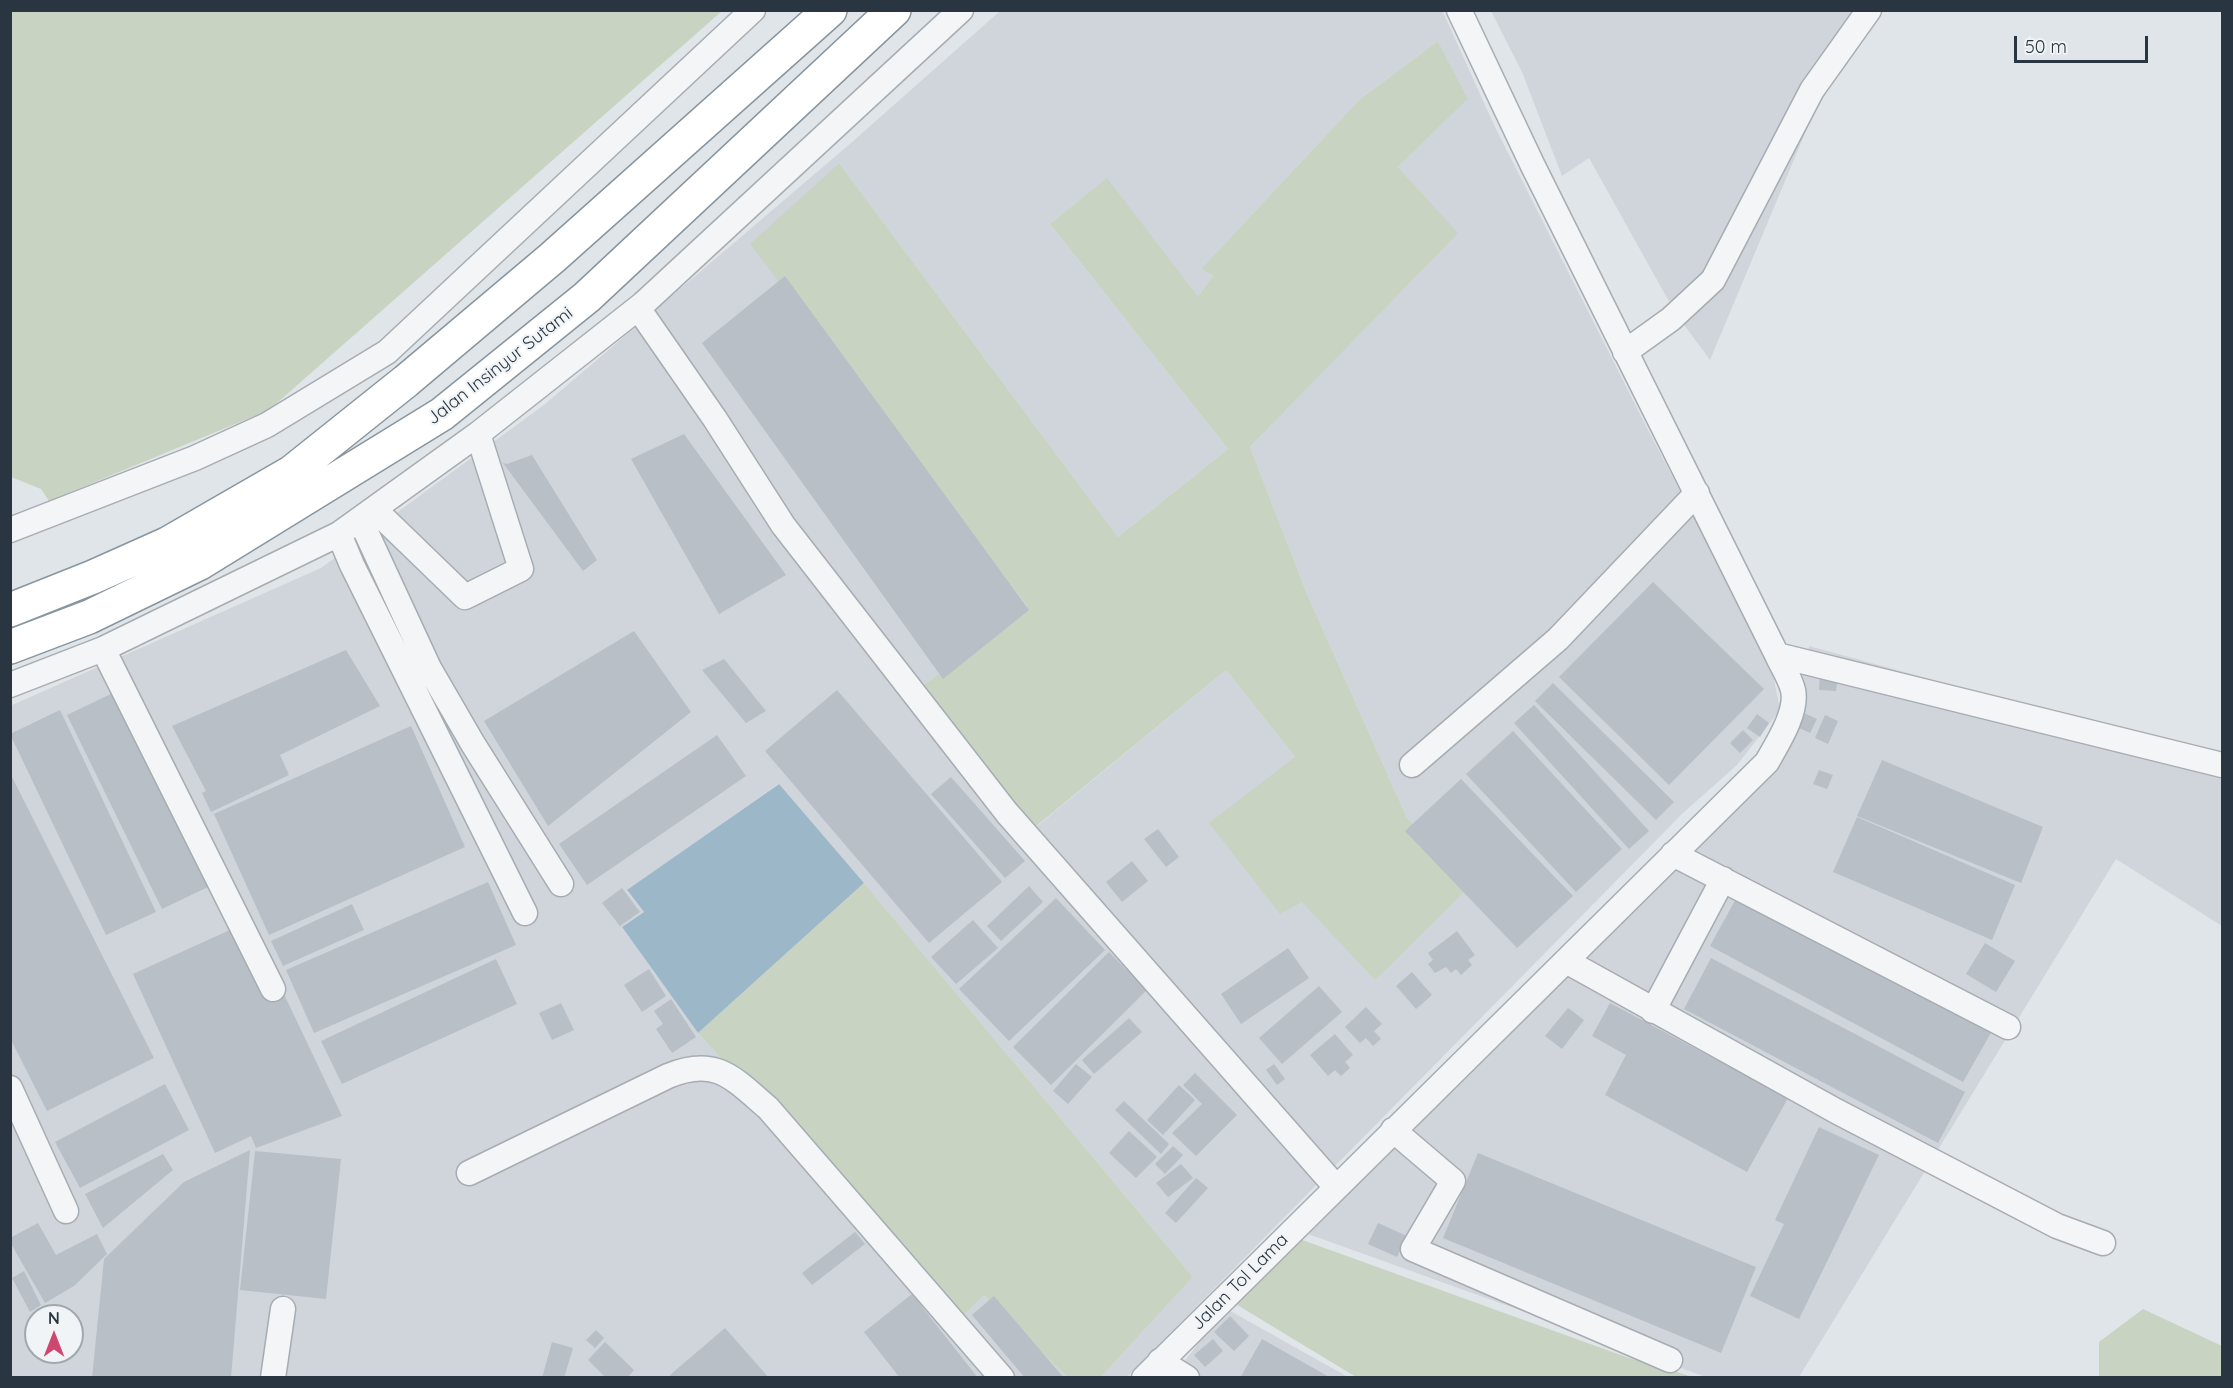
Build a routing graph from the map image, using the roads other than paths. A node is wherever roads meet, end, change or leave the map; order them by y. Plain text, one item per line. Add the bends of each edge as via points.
1 (753, 10) edge
2 (830, 10) edge
3 (894, 10) edge
4 (961, 10) edge
5 (1459, 10) edge
6 (1869, 10) edge
7 (638, 308) junction
8 (1626, 352) junction
9 (478, 434) junction
10 (1697, 493) junction
11 (367, 514) junction
12 (10, 530) edge
13 (339, 534) junction
14 (10, 610) edge
15 (10, 647) edge
16 (103, 650) junction
17 (1777, 655) junction
18 (10, 685) edge
19 (1412, 765) dead end
20 (2223, 765) edge
21 (1673, 854) junction
22 (1723, 879) junction
23 (561, 884) dead end
24 (525, 913) dead end
25 (1566, 961) junction
26 (273, 990) dead end
27 (1653, 1011) junction
28 (2008, 1027) dead end
29 (10, 1088) edge
30 (1393, 1130) junction
31 (469, 1173) dead end
32 (1336, 1187) junction
33 (66, 1211) dead end
34 (2103, 1243) dead end
35 (283, 1309) dead end
36 (1670, 1360) dead end
37 (1152, 1369) edge
38 (273, 1377) edge
39 (1002, 1377) edge
40 (1187, 1377) edge

1 - 12 street via 387,352 267,425 195,458
2 - 14 highway via 552,258 292,472 167,544
3 - 15 highway, Jalan Insinyur Sutami via 587,297 442,414 200,563 107,608
4 - 7 street
5 - 8 street, Jalan Tol Lama
6 - 8 street via 1812,90 1713,280 1671,319
7 - 9 street
7 - 32 street via 783,525 1007,813
8 - 10 street, Jalan Tol Lama
9 - 11 street
9 - 11 street via 521,569 465,597
10 - 17 street, Jalan Tol Lama
10 - 19 street via 1558,639
11 - 13 street
11 - 23 street via 429,668
13 - 16 street
13 - 24 street
16 - 18 street
16 - 26 street
17 - 20 street
17 - 21 street, Jalan Tol Lama via 1793,690 1782,735 1767,762
21 - 22 street
21 - 25 street, Jalan Tol Lama
22 - 27 street
22 - 28 street
25 - 27 street
25 - 30 street, Jalan Tol Lama
27 - 34 street via 2057,1226
29 - 33 street
30 - 32 street, Jalan Tol Lama
30 - 36 street via 1453,1180 1413,1249
31 - 39 street via 668,1076 687,1068 705,1067 733,1078 768,1108
32 - 37 street, Jalan Tol Lama
35 - 38 street
37 - 40 street

